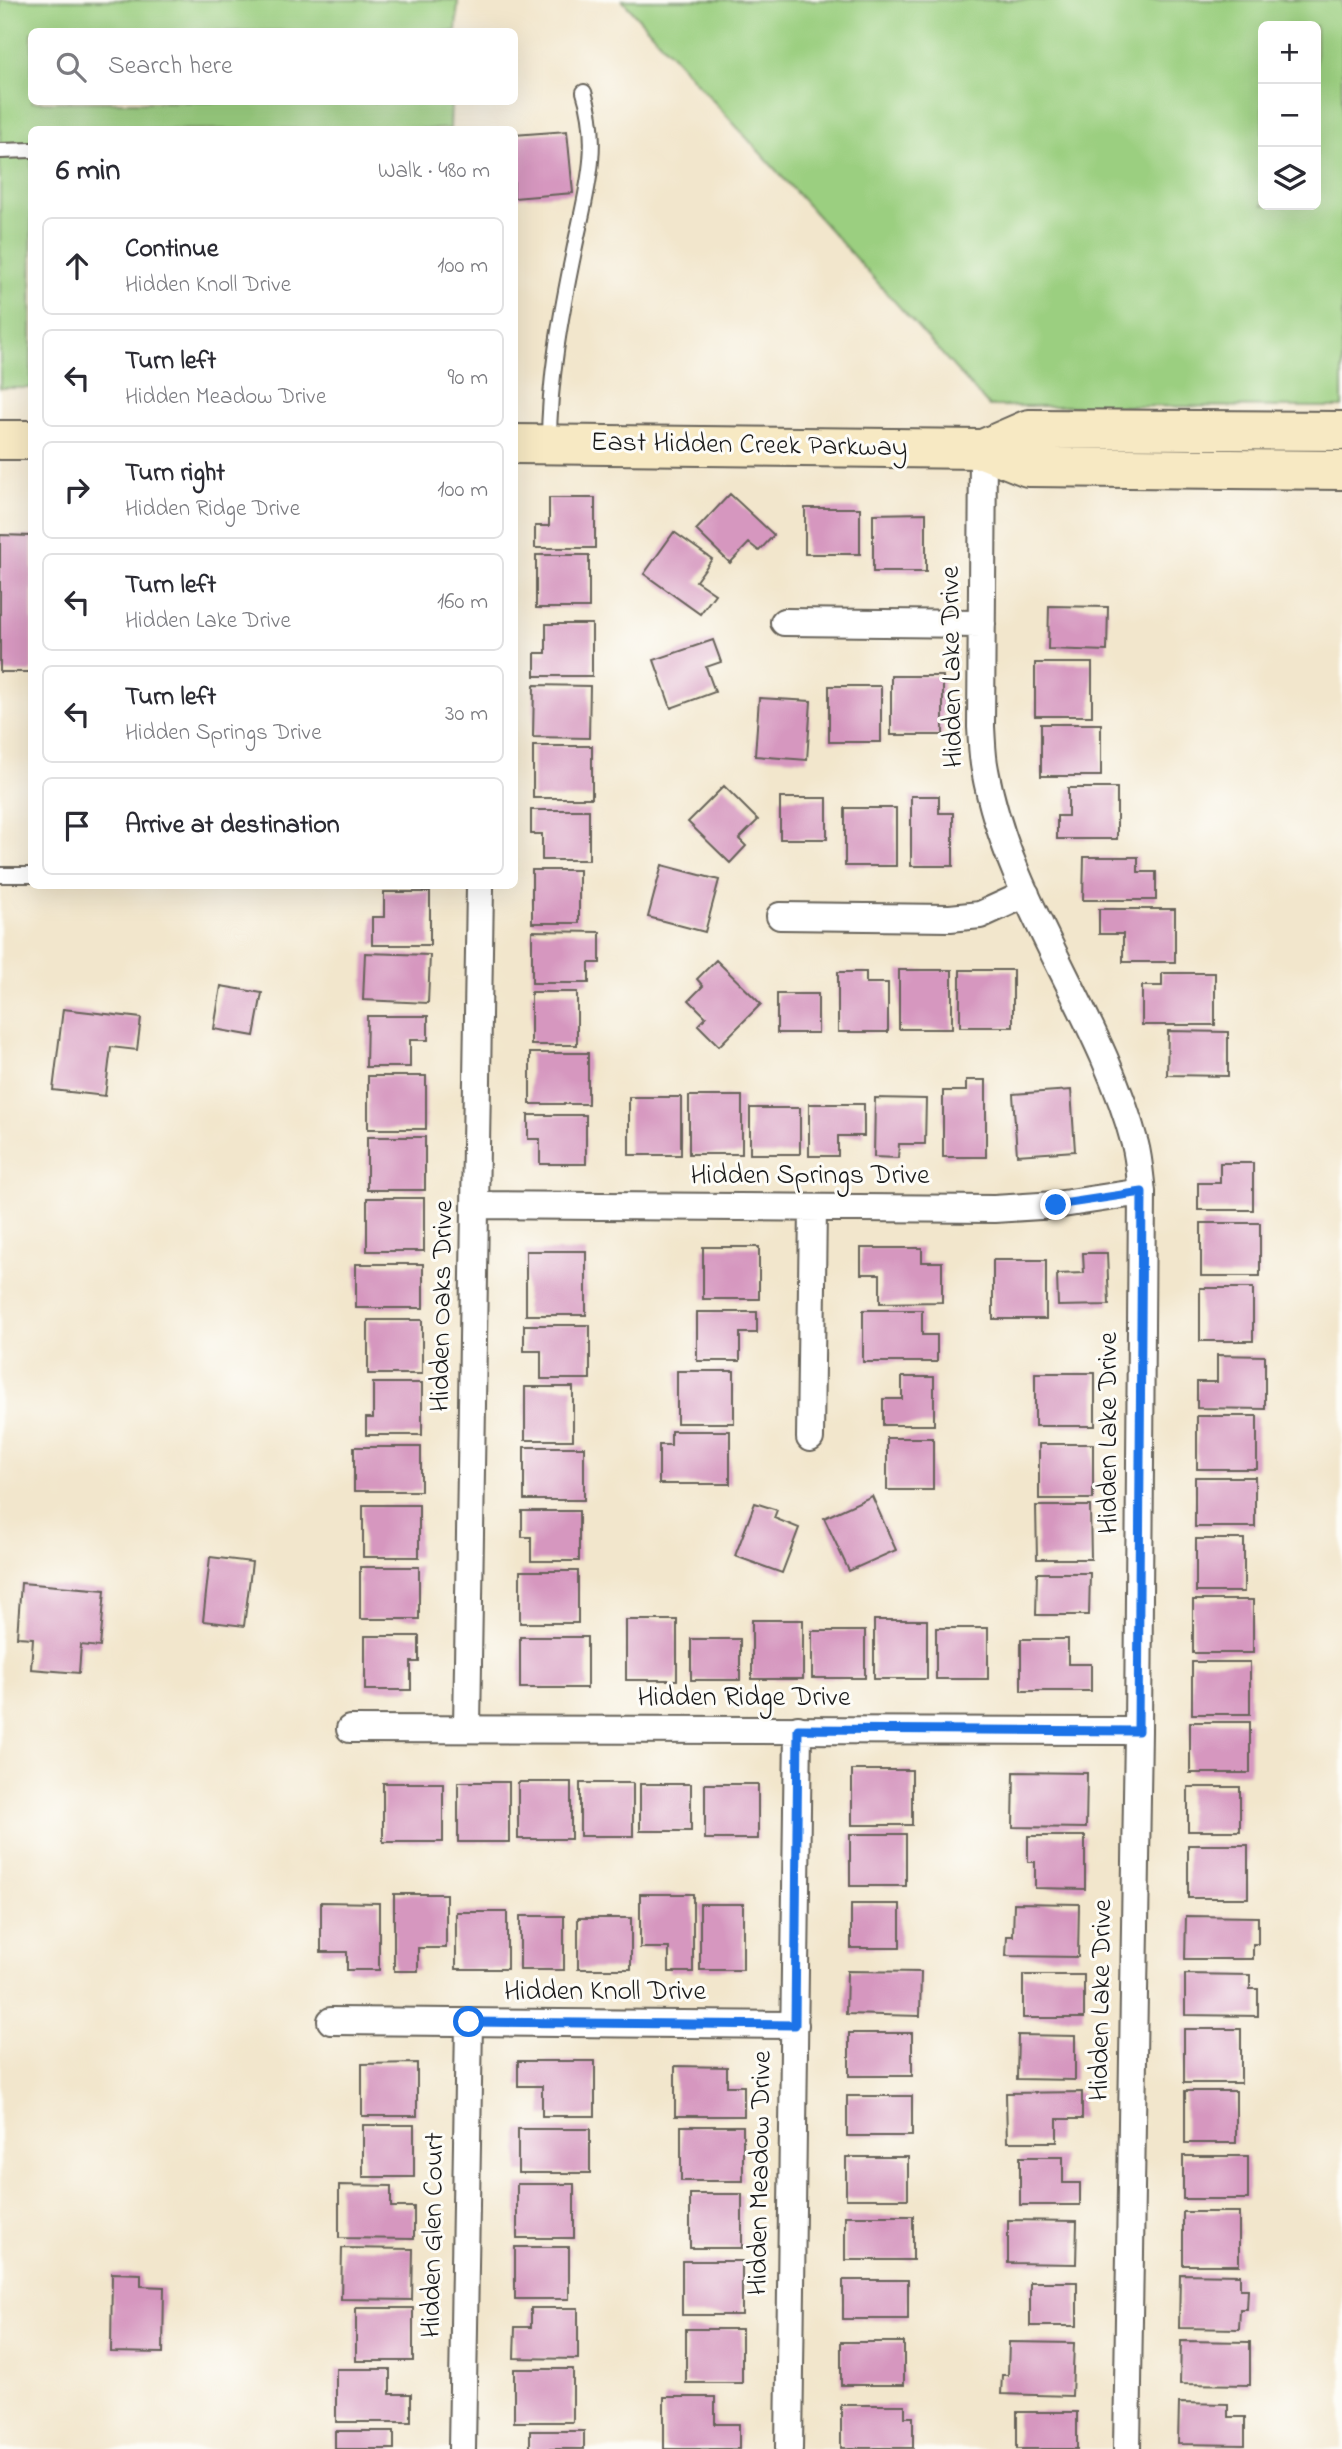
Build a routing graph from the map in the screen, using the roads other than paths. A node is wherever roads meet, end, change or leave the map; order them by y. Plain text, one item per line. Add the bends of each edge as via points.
1 (584, 92) dead end
2 (0, 150) edge
3 (28, 150) edge
4 (1342, 431) edge
5 (0, 440) edge
6 (28, 440) edge
7 (532, 444) edge
8 (983, 449) junction
9 (1342, 470) edge
10 (784, 622) dead end
11 (982, 624) junction
12 (0, 875) edge
13 (28, 875) edge
14 (480, 889) edge
15 (1026, 894) junction
16 (780, 916) dead end
17 (1142, 1192) junction
18 (477, 1205) junction
19 (813, 1208) junction
20 (810, 1438) dead end
21 (467, 1728) junction
22 (350, 1729) dead end
23 (798, 1729) junction
24 (1138, 1731) junction
25 (331, 2021) dead end
26 (469, 2022) junction
27 (795, 2025) junction
28 (462, 2449) edge
29 (789, 2449) edge
30 (1127, 2449) edge

1 - 7 lane via 593,140 591,162 549,397
2 - 3 lane
4 - 8 main road, East Hidden Creek Parkway via 1029,429
5 - 6 main road
7 - 8 main road, East Hidden Creek Parkway
8 - 9 main road, East Hidden Creek Parkway via 1028,467
8 - 11 street, Hidden Lake Drive
10 - 11 street
11 - 15 street, Hidden Lake Drive via 984,769 998,823
12 - 13 lane
14 - 18 street, Hidden Oaks Drive
15 - 16 street via 970,916
15 - 17 street, Hidden Lake Drive via 1118,1088 1136,1147
17 - 19 street, Hidden Springs Drive via 993,1209
17 - 24 street, Hidden Lake Drive
18 - 19 street, Hidden Springs Drive
18 - 21 street, Hidden Oaks Drive
19 - 20 street
21 - 22 street, Hidden Ridge Drive
21 - 23 street, Hidden Ridge Drive
23 - 24 street, Hidden Ridge Drive
23 - 27 street, Hidden Meadow Drive
24 - 30 street, Hidden Lake Drive
25 - 26 street, Hidden Knoll Drive
26 - 27 street, Hidden Knoll Drive
26 - 28 street, Hidden Glen Court
27 - 29 street, Hidden Meadow Drive

